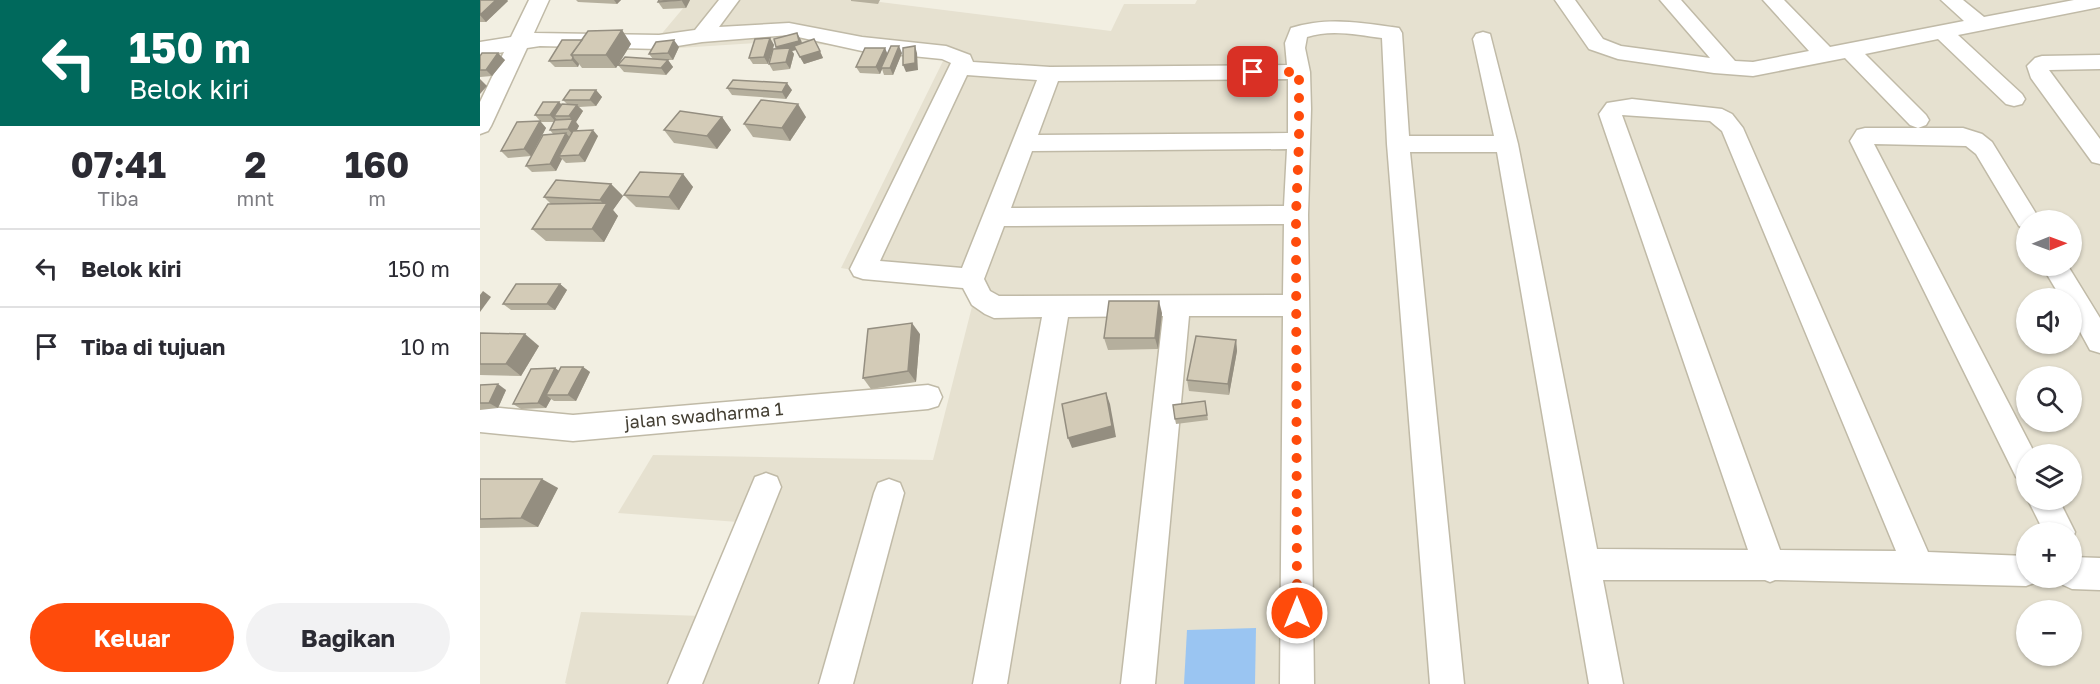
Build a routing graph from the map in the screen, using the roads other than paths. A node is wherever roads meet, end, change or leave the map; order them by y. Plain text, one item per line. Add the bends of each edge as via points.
1 (539, 0) edge
2 (729, 0) edge
3 (1565, 0) edge
4 (1670, 0) edge
5 (1773, 0) edge
6 (1951, 0) edge
7 (2100, 1) edge
8 (1980, 24) junction
9 (1942, 32) junction
10 (702, 35) junction
11 (1483, 39) dead end
12 (519, 41) junction
13 (480, 49) edge
14 (1849, 50) junction
15 (1825, 55) junction
16 (2100, 62) edge
17 (1729, 67) junction
18 (960, 69) junction
19 (1299, 72) junction
20 (1050, 74) junction
21 (2014, 99) dead end
22 (1918, 120) dead end
23 (480, 126) edge
24 (1299, 141) junction
25 (1023, 143) junction
26 (1398, 144) junction
27 (1507, 144) junction
28 (2100, 156) edge
29 (2022, 210) edge
30 (1296, 215) junction
31 (995, 217) junction
32 (2061, 276) edge
33 (971, 279) junction
34 (1296, 305) junction
35 (1057, 306) junction
36 (1177, 306) junction
37 (2100, 342) edge
38 (928, 397) dead end
39 (480, 419) edge
40 (2016, 447) edge
41 (766, 487) dead end
42 (888, 493) dead end
43 (1585, 564) junction
44 (1918, 565) junction
45 (1770, 567) junction
46 (2016, 570) edge
47 (685, 684) edge
48 (836, 684) edge
49 (990, 684) edge
50 (1138, 684) edge
51 (1297, 684) edge
52 (1446, 684) edge
53 (1606, 684) edge

1 - 12 street
2 - 10 street
3 - 17 street via 1596,44 1618,52
4 - 17 street
5 - 15 street
6 - 8 street
7 - 8 street
8 - 9 street
9 - 14 street
9 - 21 street
10 - 12 street via 659,42
10 - 18 street via 789,29 862,44 946,53 963,60
11 - 27 street
12 - 13 street
12 - 23 street
14 - 15 street
14 - 22 street
15 - 17 street via 1753,69
16 - 28 street via 2038,66 2039,73
18 - 20 street
18 - 33 street via 863,269
19 - 20 street
19 - 24 street
19 - 26 street via 1294,41 1307,28 1392,33
20 - 25 street
24 - 25 street
24 - 30 street
25 - 31 street
26 - 27 street
26 - 52 street
27 - 43 street
29 - 40 street via 1984,148 1974,140 1964,136 1880,135 1865,136 1861,141
30 - 31 street
30 - 34 street
31 - 33 street
32 - 37 street
33 - 35 street via 981,298 994,307
34 - 36 street
34 - 51 street
35 - 36 street
35 - 49 street
36 - 50 street
38 - 39 street, jalan swadharma 1 via 573,428
41 - 47 street
42 - 48 street
43 - 45 street
43 - 53 street
44 - 45 street
44 - 45 street via 1732,128 1714,114 1615,108 1610,114
44 - 46 street

